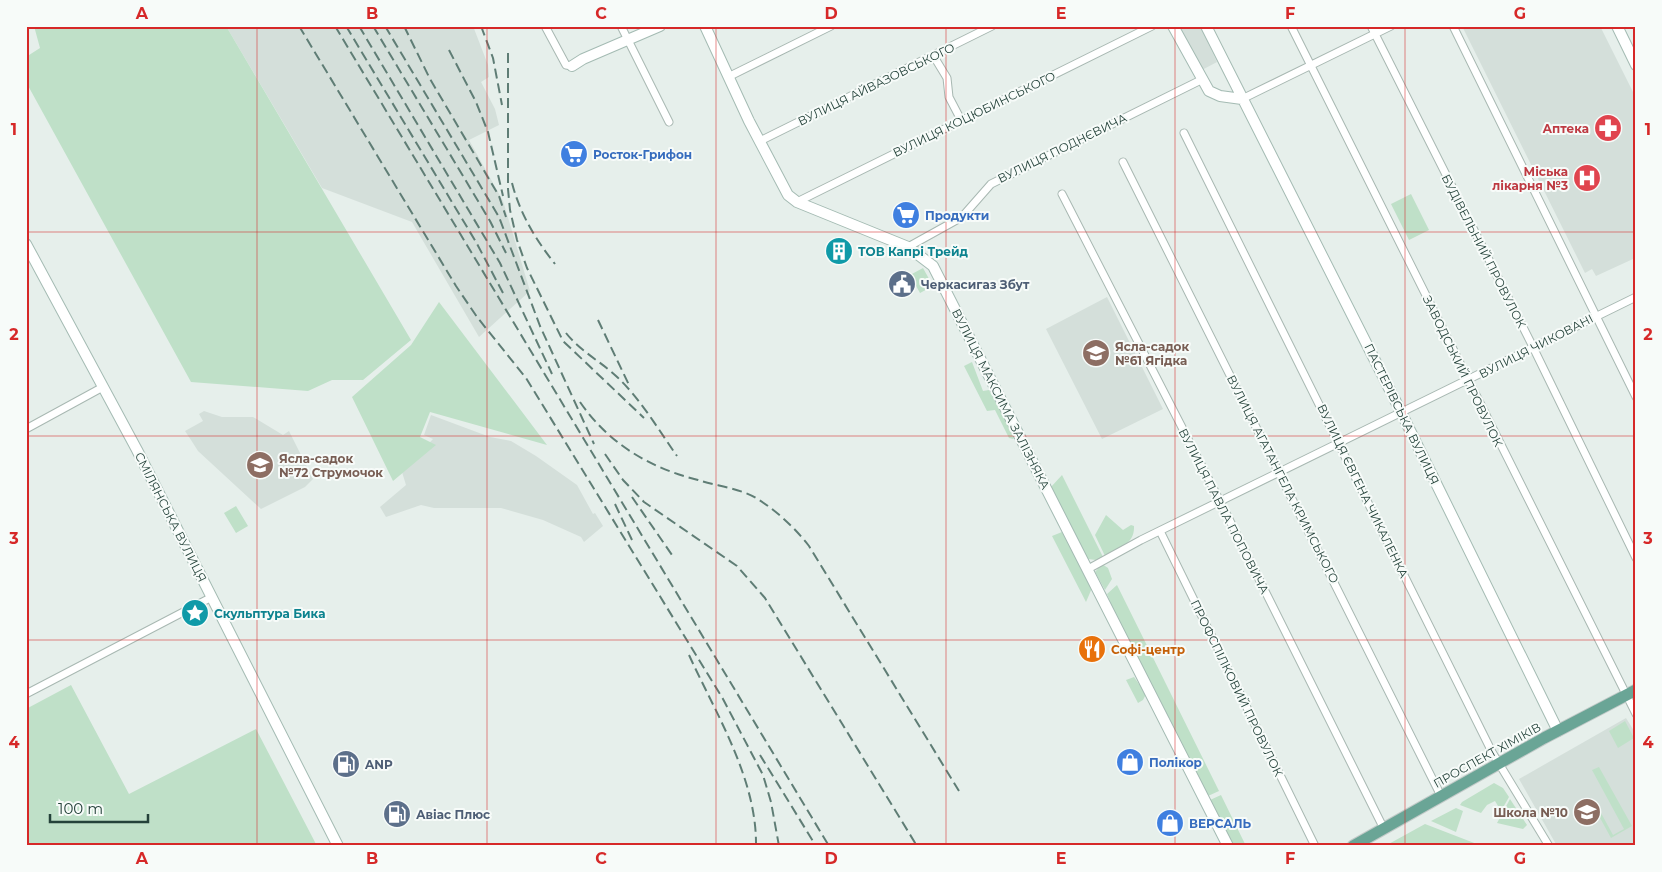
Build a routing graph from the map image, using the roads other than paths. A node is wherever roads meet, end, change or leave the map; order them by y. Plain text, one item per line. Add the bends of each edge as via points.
1 (545, 26) edge
2 (621, 26) edge
3 (660, 26) edge
4 (705, 26) edge
5 (830, 26) edge
6 (992, 26) edge
7 (1152, 26) edge
8 (1173, 26) edge
9 (1206, 26) edge
10 (1291, 26) edge
11 (1371, 26) edge
12 (1391, 26) edge
13 (1453, 26) edge
14 (1617, 26) edge
15 (1375, 34) junction
16 (627, 40) junction
17 (933, 55) junction
18 (1636, 65) edge
19 (572, 66) joint
20 (1310, 66) junction
21 (728, 76) junction
22 (1201, 80) junction
23 (1242, 99) junction
24 (961, 120) junction
25 (669, 122) dead end
26 (1184, 133) dead end
27 (760, 141) junction
28 (1123, 162) dead end
29 (1062, 194) dead end
30 (797, 202) junction
31 (26, 244) edge
32 (908, 246) junction
33 (31, 262) edge
34 (1636, 297) edge
35 (1596, 316) junction
36 (1532, 347) junction
37 (1468, 380) junction
38 (103, 387) junction
39 (1636, 397) edge
40 (1402, 413) junction
41 (26, 429) edge
42 (1340, 444) junction
43 (1280, 474) junction
44 (1218, 502) junction
45 (1160, 531) junction
46 (1636, 558) edge
47 (1088, 569) junction
48 (212, 597) junction
49 (1631, 692) edge
50 (26, 694) edge
51 (1636, 714) edge
52 (1558, 731) junction
53 (1499, 764) junction
54 (1441, 796) junction
55 (1384, 829) junction
56 (338, 846) edge
57 (1228, 846) edge
58 (1314, 846) edge
59 (1353, 846) edge
60 (1549, 846) edge

1 - 19 street via 566,65
2 - 16 street
3 - 16 main road
4 - 21 main road, ВУЛИЦЯ МАКСИМА ЗАЛІЗНЯКА
5 - 21 street
6 - 17 street, ВУЛИЦЯ АЙВАЗОВСЬКОГО
7 - 24 street, ВУЛИЦЯ КОЦЮБИНСЬКОГО
8 - 22 main road
9 - 23 main road, ПАСТЕРІВСЬКА ВУЛИЦЯ
10 - 20 street, ЗАВОДСЬКИЙ ПРОВУЛОК
11 - 15 street, БУДІВЕЛЬНИЙ ПРОВУЛОК
12 - 15 street
13 - 35 street
14 - 18 main road
15 - 20 street
15 - 36 street, БУДІВЕЛЬНИЙ ПРОВУЛОК
16 - 19 main road
16 - 25 street
17 - 24 street via 946,78 949,97
17 - 27 street, ВУЛИЦЯ АЙВАЗОВСЬКОГО
20 - 23 street
20 - 37 street, ЗАВОДСЬКИЙ ПРОВУЛОК
21 - 27 main road, ВУЛИЦЯ МАКСИМА ЗАЛІЗНЯКА
22 - 23 main road via 1212,94
22 - 32 street, ВУЛИЦЯ ПОДНЄВИЧА via 991,184 962,216
23 - 40 main road, ПАСТЕРІВСЬКА ВУЛИЦЯ
24 - 30 street, ВУЛИЦЯ КОЦЮБИНСЬКОГО
26 - 42 street, ВУЛИЦЯ ЄВГЕНА ЧИКАЛЕНКА
27 - 30 main road, ВУЛИЦЯ МАКСИМА ЗАЛІЗНЯКА via 785,191
28 - 43 street, ВУЛИЦЯ АГАТАНГЕЛА КРИМСЬКОГО
29 - 44 street, ВУЛИЦЯ ПАВЛА ПОПОВИЧА
30 - 32 main road, ВУЛИЦЯ МАКСИМА ЗАЛІЗНЯКА
31 - 33 main road, СМІЛЯНСЬКА ВУЛИЦЯ
32 - 47 main road, ВУЛИЦЯ МАКСИМА ЗАЛІЗНЯКА via 933,266
33 - 38 main road, СМІЛЯНСЬКА ВУЛИЦЯ
34 - 35 street, ВУЛИЦЯ ЧИКОВАНІ
35 - 36 street, ВУЛИЦЯ ЧИКОВАНІ
35 - 39 street
36 - 37 street, ВУЛИЦЯ ЧИКОВАНІ
36 - 46 street, БУДІВЕЛЬНИЙ ПРОВУЛОК
37 - 40 street, ВУЛИЦЯ ЧИКОВАНІ
37 - 49 street, ЗАВОДСЬКИЙ ПРОВУЛОК via 1499,445
38 - 41 street
38 - 48 main road, СМІЛЯНСЬКА ВУЛИЦЯ
40 - 42 street, ВУЛИЦЯ ЧИКОВАНІ
40 - 52 main road, ПАСТЕРІВСЬКА ВУЛИЦЯ
42 - 43 street, ВУЛИЦЯ ЧИКОВАНІ
42 - 53 street, ВУЛИЦЯ ЄВГЕНА ЧИКАЛЕНКА
43 - 44 street, ВУЛИЦЯ ЧИКОВАНІ
43 - 54 street, ВУЛИЦЯ АГАТАНГЕЛА КРИМСЬКОГО
44 - 45 street, ВУЛИЦЯ ЧИКОВАНІ
44 - 55 street, ВУЛИЦЯ ПАВЛА ПОПОВИЧА
45 - 47 street, ВУЛИЦЯ ЧИКОВАНІ
45 - 58 street, ПРОФСПІЛКОВИЙ ПРОВУЛОК
47 - 57 main road, ВУЛИЦЯ МАКСИМА ЗАЛІЗНЯКА
48 - 50 street
48 - 56 main road, СМІЛЯНСЬКА ВУЛИЦЯ
49 - 51 street, ЗАВОДСЬКИЙ ПРОВУЛОК
49 - 52 main road, ПРОСПЕКТ ХІМІКІВ
52 - 53 main road, ПРОСПЕКТ ХІМІКІВ
53 - 54 main road, ПРОСПЕКТ ХІМІКІВ
53 - 60 street, ВУЛИЦЯ ЄВГЕНА ЧИКАЛЕНКА
54 - 55 main road, ПРОСПЕКТ ХІМІКІВ
55 - 59 main road, ПРОСПЕКТ ХІМІКІВ

